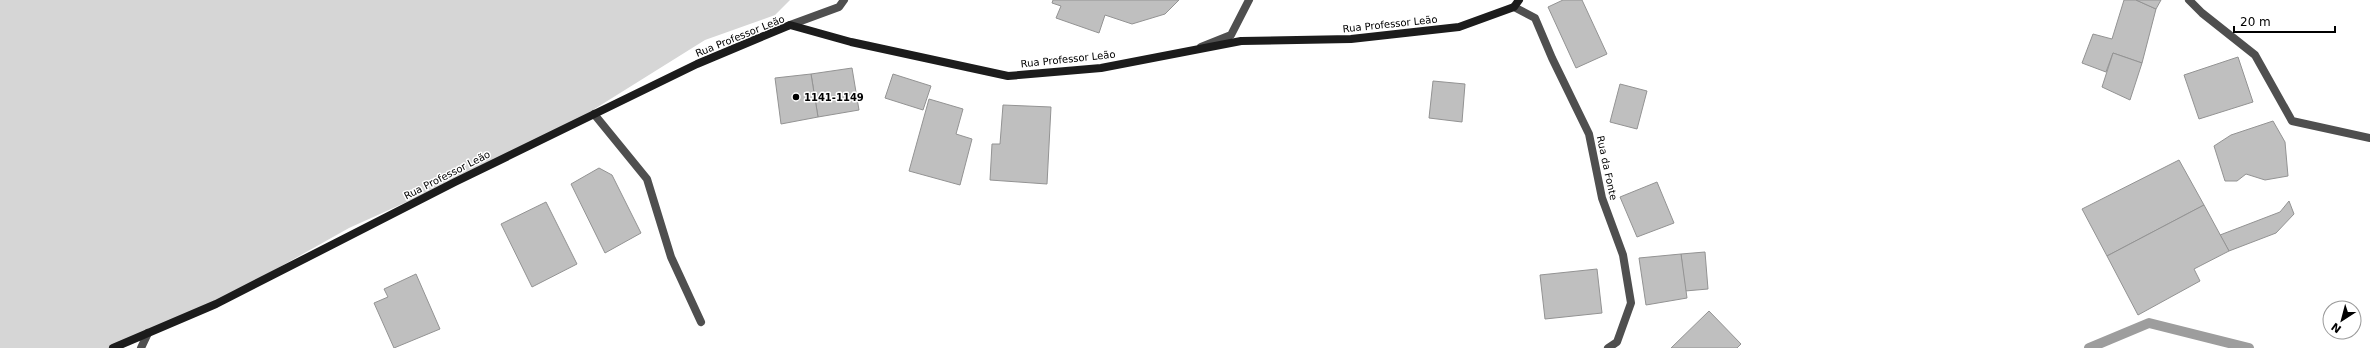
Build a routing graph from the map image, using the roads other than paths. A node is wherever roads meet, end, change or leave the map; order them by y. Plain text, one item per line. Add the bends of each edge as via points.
1 (844, 0) edge
2 (1249, 0) edge
3 (2189, 0) edge
4 (1516, 4) edge
5 (790, 25) junction
6 (1191, 51) junction
7 (594, 114) junction
8 (2370, 138) edge
9 (701, 322) dead end
10 (148, 333) junction
11 (114, 348) edge
12 (141, 348) edge
13 (1608, 348) edge

1 - 5 street via 839,7
2 - 6 street via 1231,35
3 - 8 street via 2255,54 2292,121
4 - 6 street, Rua Professor Leão via 1459,27 1352,39 1241,41
4 - 13 street, Rua da Fonte via 1535,18 1589,134 1602,198 1623,255 1631,303 1617,342
5 - 6 street, Rua Professor Leão via 851,42 1008,76 1101,68
5 - 7 street, Rua Professor Leão via 697,64
7 - 9 street via 647,179 672,257
7 - 10 street, Rua Professor Leão via 216,304
10 - 11 street, Rua Professor Leão
10 - 12 street

